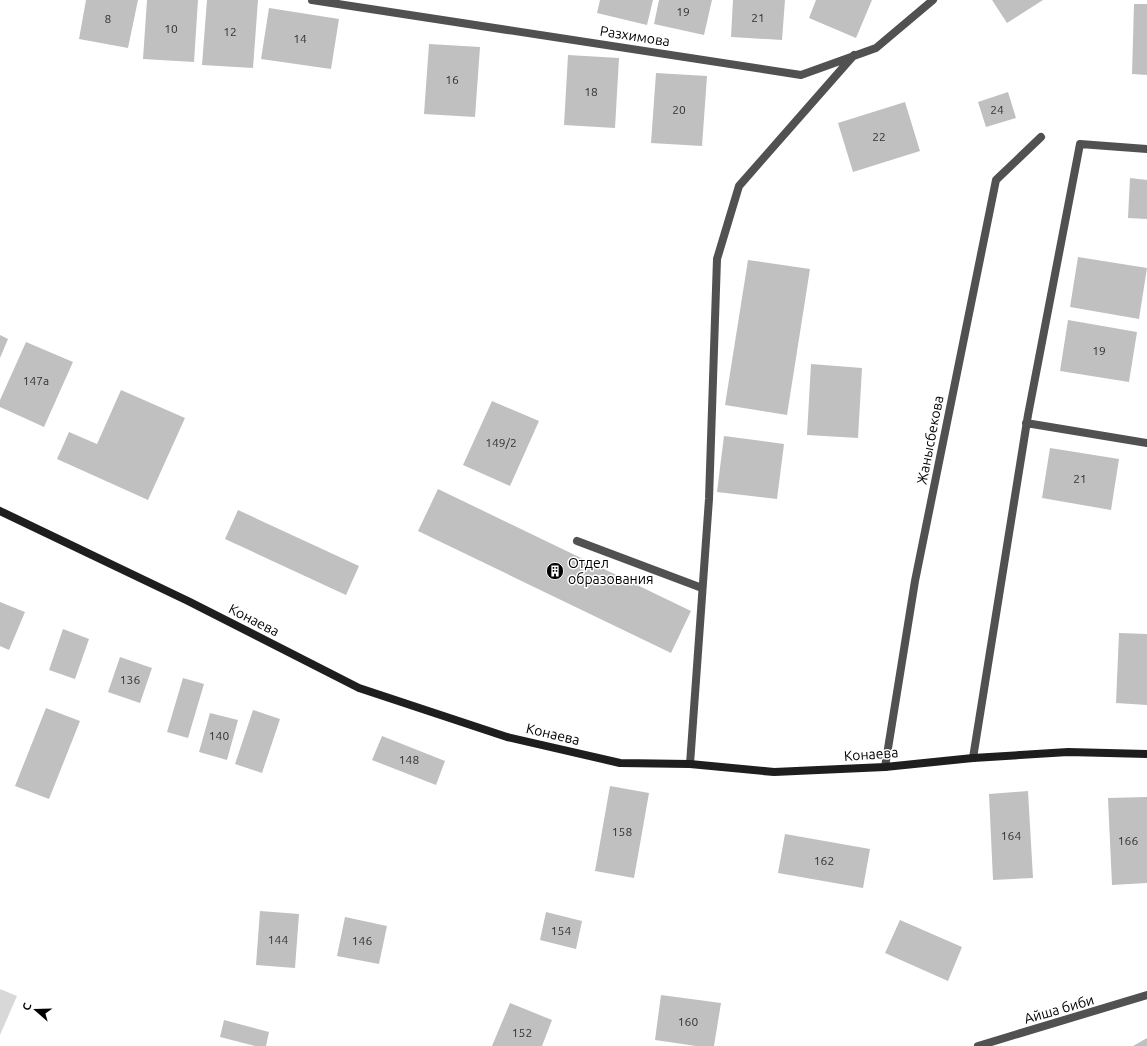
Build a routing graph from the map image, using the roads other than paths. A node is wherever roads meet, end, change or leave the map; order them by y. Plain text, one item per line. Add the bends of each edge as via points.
1 (312, 0) edge
2 (933, 0) edge
3 (854, 55) junction
4 (1041, 137) dead end
5 (1147, 149) edge
6 (1026, 424) junction
7 (1147, 443) edge
8 (0, 511) edge
9 (577, 541) dead end
10 (702, 588) junction
11 (1147, 754) edge
12 (973, 758) junction
13 (690, 764) junction
14 (885, 767) junction
15 (1147, 995) edge
16 (978, 1046) edge

1 - 3 street, Разхимова via 801,75
2 - 3 street, Разхимова via 876,48
3 - 10 street via 739,186 717,259 709,499
4 - 14 street, Жанысбекова via 996,180 914,581
5 - 6 street via 1080,144
6 - 7 street
6 - 12 street
8 - 13 main road, Конаева via 188,601 359,688 507,737 620,763
9 - 10 street
10 - 13 street
11 - 12 main road, Конаева via 1068,752
12 - 14 main road, Конаева
13 - 14 main road, Конаева via 774,772
15 - 16 street, Айша биби

